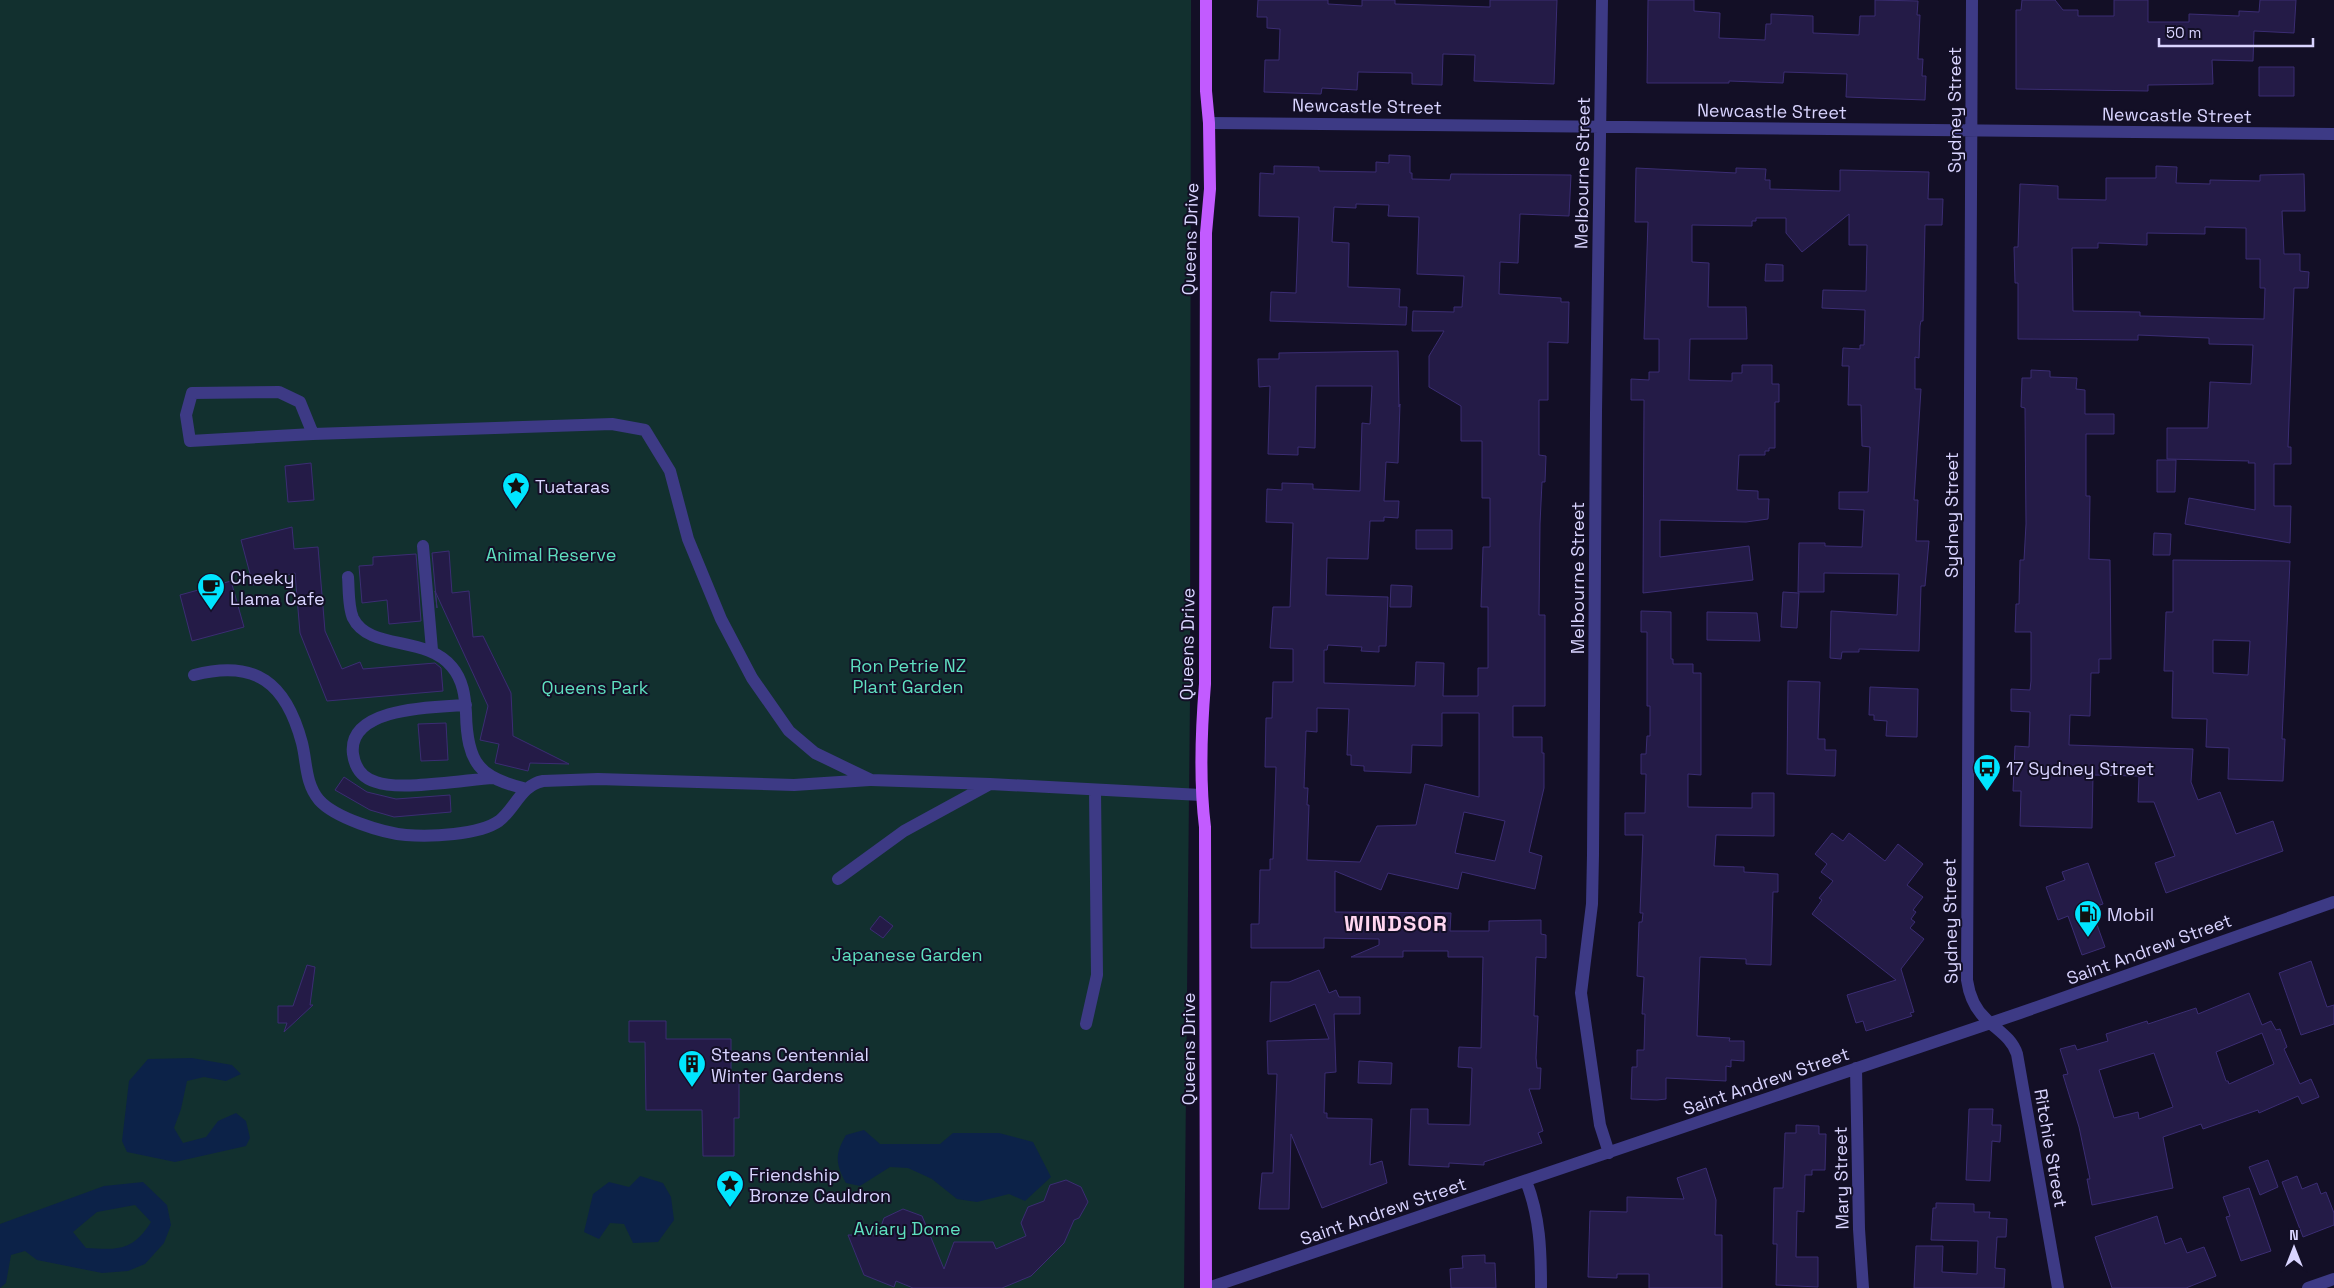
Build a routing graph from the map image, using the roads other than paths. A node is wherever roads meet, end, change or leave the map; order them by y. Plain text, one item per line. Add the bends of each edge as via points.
1 (1206, 0) edge
2 (1602, 0) edge
3 (1972, 0) edge
4 (1209, 123) junction
5 (1600, 127) junction
6 (1971, 130) junction
7 (2334, 134) edge
8 (313, 434) junction
9 (423, 546) dead end
10 (348, 577) dead end
11 (432, 650) junction
12 (194, 675) dead end
13 (466, 704) junction
14 (493, 778) junction
15 (871, 780) junction
16 (990, 784) junction
17 (527, 789) junction
18 (1095, 790) junction
19 (1201, 795) junction
20 (838, 879) dead end
21 (2334, 902) edge
22 (1991, 1023) junction
23 (1086, 1024) dead end
24 (1856, 1068) junction
25 (1609, 1153) junction
26 (1526, 1181) junction
27 (2334, 1279) edge
28 (1207, 1288) edge
29 (1541, 1288) edge
30 (1863, 1288) edge
31 (2058, 1288) edge
32 (2308, 1288) edge

1 - 4 main road, Queens Drive
2 - 5 street, Melbourne Street
3 - 6 street, Sydney Street
4 - 5 street, Newcastle Street
4 - 19 main road, Queens Drive via 1205,684
5 - 6 street, Newcastle Street
5 - 25 street, Melbourne Street via 1593,875 1581,994 1600,1125
6 - 7 street, Newcastle Street
6 - 22 street, Sydney Street via 1966,961 1972,998 1984,1018
8 - 8 street via 190,441 186,415 192,393 280,392 300,402
8 - 15 street via 612,424 645,430 670,471 688,539 721,619 752,678 799,741 815,753
9 - 11 street
10 - 11 street via 353,618 361,628 384,640
11 - 13 street via 455,670 463,685
12 - 17 street via 233,669 258,676 276,688 294,718 308,781 319,800 330,809 368,825 406,835 476,830 499,821
13 - 14 street via 472,755 482,771
13 - 14 street via 375,718 364,724 357,734 353,752 355,764 366,778 388,785
14 - 17 street
15 - 16 street
15 - 17 street via 794,785 598,779 543,781
16 - 18 street
16 - 20 street via 904,831
18 - 19 street
18 - 23 street via 1097,975
19 - 28 main road, Queens Drive via 1205,827
21 - 22 street, Saint Andrew Street
22 - 24 street, Saint Andrew Street
22 - 31 street, Ritchie Street via 2012,1044 2017,1054
24 - 25 street, Saint Andrew Street
24 - 30 street, Mary Street
25 - 26 street, Saint Andrew Street
26 - 28 street, Saint Andrew Street
26 - 29 street via 1541,1239
27 - 32 street

